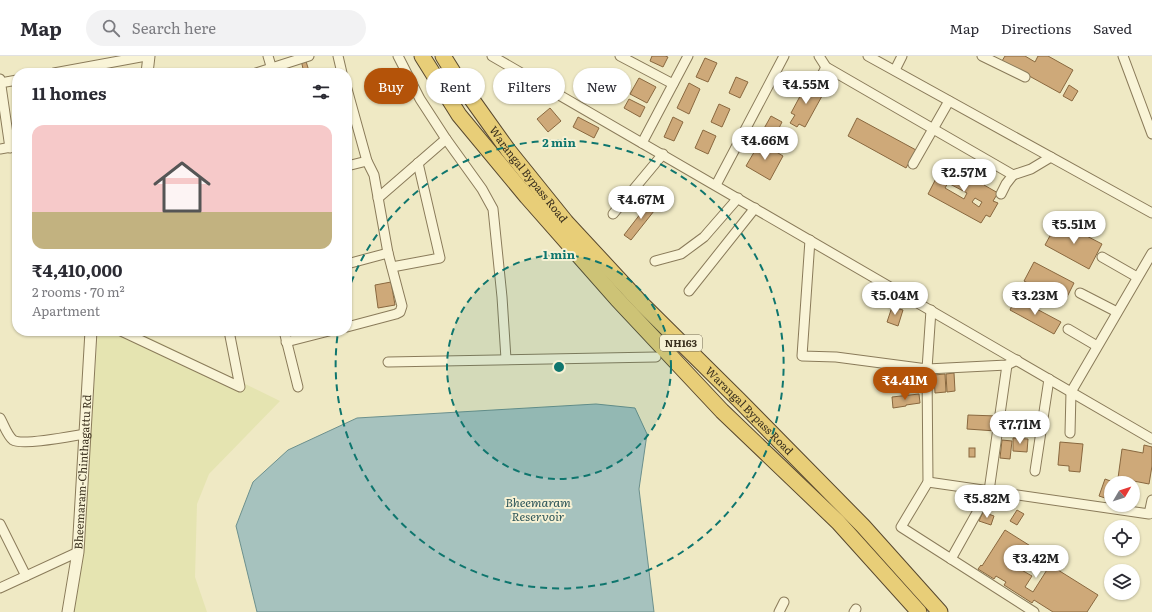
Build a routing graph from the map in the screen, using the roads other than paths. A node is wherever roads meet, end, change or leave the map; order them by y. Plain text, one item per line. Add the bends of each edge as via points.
1 (147, 56) edge
2 (268, 56) edge
3 (309, 56) edge
4 (338, 56) edge
5 (398, 56) edge
6 (422, 56) edge
7 (443, 56) edge
8 (492, 56) edge
9 (620, 56) edge
10 (688, 56) edge
11 (784, 56) edge
12 (819, 56) edge
13 (868, 56) edge
14 (902, 56) edge
15 (982, 56) edge
16 (1123, 56) edge
17 (826, 67) junction
18 (92, 68) edge
19 (148, 68) edge
20 (271, 68) edge
21 (279, 68) edge
22 (341, 68) edge
23 (895, 70) junction
24 (1025, 77) dead end
25 (12, 80) edge
26 (0, 81) edge
27 (819, 81) dead end
28 (673, 84) junction
29 (949, 101) junction
30 (352, 107) edge
31 (933, 128) junction
32 (1152, 134) edge
33 (446, 139) junction
34 (12, 142) edge
35 (642, 142) junction
36 (12, 147) edge
37 (0, 150) edge
38 (663, 154) junction
39 (1051, 157) junction
40 (367, 161) junction
41 (418, 163) junction
42 (913, 164) dead end
43 (352, 165) edge
44 (1013, 175) junction
45 (716, 185) junction
46 (1001, 194) dead end
47 (378, 198) junction
48 (738, 198) junction
49 (755, 208) junction
50 (613, 214) dead end
51 (1152, 214) edge
52 (810, 240) junction
53 (1152, 253) edge
54 (388, 254) junction
55 (1102, 258) dead end
56 (656, 261) dead end
57 (352, 263) edge
58 (392, 267) junction
59 (1137, 277) junction
60 (689, 291) dead end
61 (1080, 292) dead end
62 (931, 310) junction
63 (1117, 312) junction
64 (352, 325) edge
65 (1068, 329) dead end
66 (91, 336) edge
67 (132, 336) edge
68 (230, 336) edge
69 (285, 336) edge
70 (309, 336) edge
71 (286, 342) junction
72 (1097, 346) junction
73 (656, 357) dead end
74 (506, 359) junction
75 (1016, 360) junction
76 (388, 362) dead end
77 (1007, 365) junction
78 (927, 369) junction
79 (1049, 379) junction
80 (298, 387) dead end
81 (1071, 392) junction
82 (0, 418) edge
83 (1070, 433) dead end
84 (85, 434) junction
85 (1152, 439) edge
86 (1035, 471) dead end
87 (928, 482) junction
88 (989, 491) junction
89 (1152, 500) edge
90 (0, 524) edge
91 (78, 552) junction
92 (951, 559) junction
93 (26, 576) junction
94 (0, 588) edge
95 (784, 602) dead end
96 (68, 612) edge
97 (779, 612) edge
98 (919, 612) edge
99 (940, 612) edge
100 (1034, 612) edge

1 - 18 street
1 - 19 street
2 - 20 street
3 - 21 street
4 - 22 street
5 - 33 street via 420,99
6 - 98 highway, Warangal Bypass Road / NH163 via 459,115 617,299 722,411 838,522
7 - 99 highway, Warangal Bypass Road / NH163 via 508,150 566,222 642,304 863,526
8 - 35 street
9 - 28 street
10 - 28 street
11 - 45 street
12 - 17 street
13 - 23 street
14 - 23 street
15 - 24 street
16 - 32 street
17 - 27 street
17 - 31 street
23 - 29 street
25 - 26 street
26 - 34 street
28 - 35 street
29 - 31 street
29 - 39 street
30 - 40 street
31 - 42 street
31 - 44 street
33 - 41 street
33 - 74 street via 482,189 493,209
35 - 38 street
36 - 37 street
38 - 45 street
38 - 50 street
39 - 44 street via 1031,169
39 - 51 street
40 - 43 street
40 - 47 street via 374,175
41 - 47 street
41 - 58 street via 440,258
44 - 46 street
45 - 48 street
47 - 54 street
48 - 49 street
48 - 56 street via 704,237 681,254
49 - 52 street
49 - 60 street
52 - 62 street
52 - 78 street via 802,356 836,357
53 - 59 street
54 - 57 street
54 - 58 street
55 - 59 street
58 - 64 street via 402,306 400,312
59 - 63 street
61 - 63 street
62 - 75 street
62 - 78 street
63 - 72 street
65 - 72 street
66 - 84 street, Bheemaram-Chinthagattu Rd
67 - 68 street via 240,387
69 - 71 street
70 - 71 street
71 - 80 street
72 - 81 street
73 - 74 street
74 - 76 street
75 - 77 street
75 - 79 street
77 - 78 street
77 - 88 street
78 - 87 street
79 - 81 street
79 - 86 street
81 - 83 street
81 - 85 street
82 - 84 street via 14,440 24,443
84 - 91 street, Bheemaram-Chinthagattu Rd
87 - 88 street
87 - 92 street via 901,527
88 - 89 street via 1149,514
88 - 92 street
90 - 93 street
91 - 93 street
91 - 96 street, Bheemaram-Chinthagattu Rd
92 - 100 street
93 - 94 street
95 - 97 street

